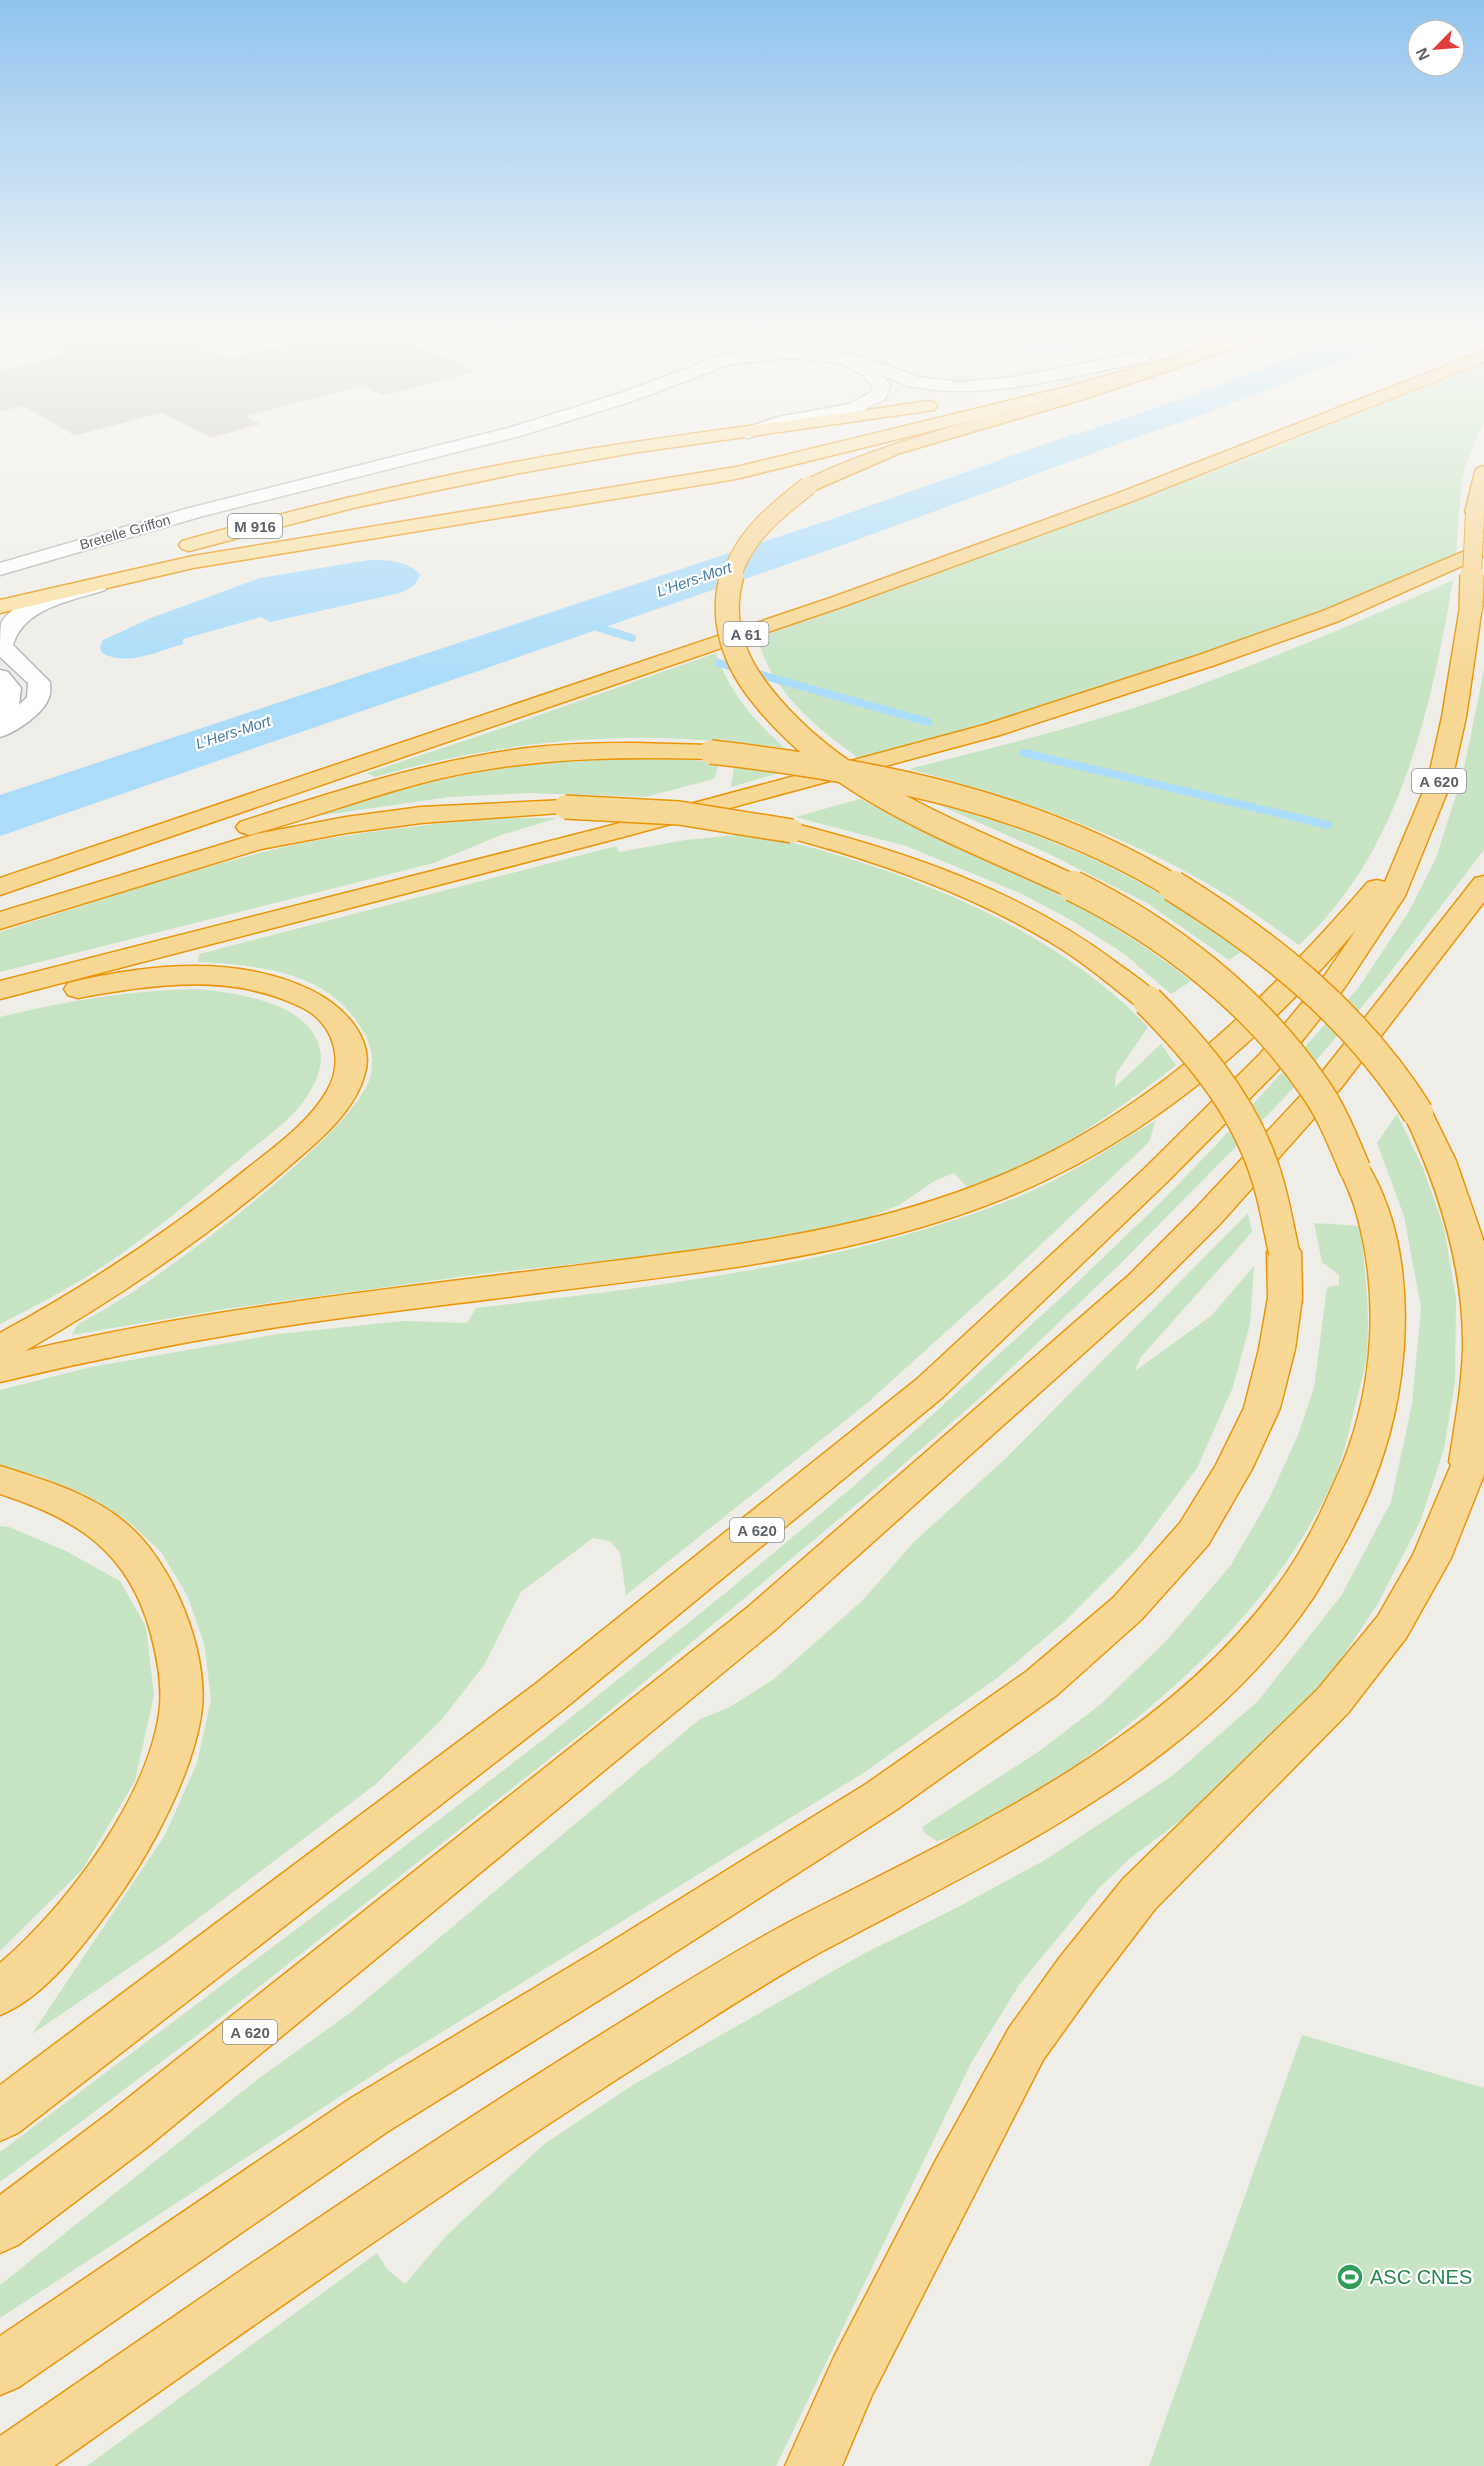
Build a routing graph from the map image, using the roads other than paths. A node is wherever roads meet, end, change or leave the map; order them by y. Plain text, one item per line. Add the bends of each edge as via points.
1 (450, 448) edge
2 (633, 448) edge
3 (838, 448) edge
4 (896, 448) edge
5 (1250, 448) edge
6 (1484, 472) edge
7 (1484, 549) edge
8 (0, 569) edge
9 (108, 582) junction
10 (0, 599) edge
11 (0, 607) edge
12 (0, 677) edge
13 (0, 714) edge
14 (0, 730) edge
15 (1415, 843) junction
16 (1484, 884) edge
17 (0, 887) edge
18 (0, 910) edge
19 (0, 921) edge
20 (0, 990) edge
21 (0, 1004) edge
22 (0, 1349) edge
23 (0, 1369) edge
24 (1484, 1438) edge
25 (1466, 1473) junction
26 (0, 1480) edge
27 (0, 1993) edge
28 (0, 2116) edge
29 (0, 2227) edge
30 (0, 2368) edge
31 (6, 2466) edge
32 (813, 2466) edge

1 - 8 main road, Bretelle Griffon via 196,512
2 - 10 highway, M 916 via 434,483 231,532
3 - 9 highway, M 916 via 736,473 214,559
4 - 31 highway, bridge via 808,486 775,512 744,548 729,588 728,625 742,668 765,702 797,736 850,776 923,817 1079,889 1196,964 1231,992 1289,1053 1315,1087 1334,1121 1374,1215 1386,1290 1387,1334 1381,1392 1358,1479 1336,1527 1301,1584 1252,1647 1199,1700 1140,1748 1039,1812 936,1871 791,1945 648,2032 336,2235
5 - 17 highway, A 61 via 840,601
6 - 15 highway, A 620, bridge via 1475,512 1471,608 1454,717 1442,769
7 - 20 highway via 1331,616 992,730
9 - 11 highway, M 916
9 - 14 main road via 29,610 8,628 2,646 39,682 38,698 22,717
12 - 13 main road via 10,688 7,708
15 - 23 highway via 1361,908 1244,1032 1165,1096 1114,1130 1037,1172 967,1200 867,1231 737,1257 271,1316 97,1346
15 - 28 highway, A 620 via 1392,896 1364,939 1271,1060 1156,1175 930,1388 549,1697
16 - 29 highway, A 620 via 1330,1082 1140,1284 762,1618 127,2131
18 - 25 highway, bridge via 368,790 506,758 571,752 711,752 847,770 1022,818 1115,856 1201,902 1278,957 1312,987 1351,1025 1401,1084 1418,1113 1461,1212 1472,1257 1480,1314 1478,1388
19 - 30 highway, bridge via 256,842 421,815 565,807 680,813 846,844 989,898 1059,936 1148,1001 1202,1059 1231,1099 1255,1145 1270,1188 1284,1252 1285,1298 1262,1408 1233,1469 1194,1534 1127,1609 1042,1683 881,1797 369,2115
21 - 22 highway via 174,976 243,978 302,995 322,1008 346,1039 352,1056 351,1072 343,1090 325,1114 303,1138 223,1206 144,1264
24 - 25 highway
25 - 32 highway via 1431,1558 1392,1627 1333,1701 1139,1894 1026,2044 853,2376
26 - 27 highway via 43,1492 83,1512 118,1537 139,1560 170,1625 181,1707 169,1757 148,1808 115,1864 49,1948

